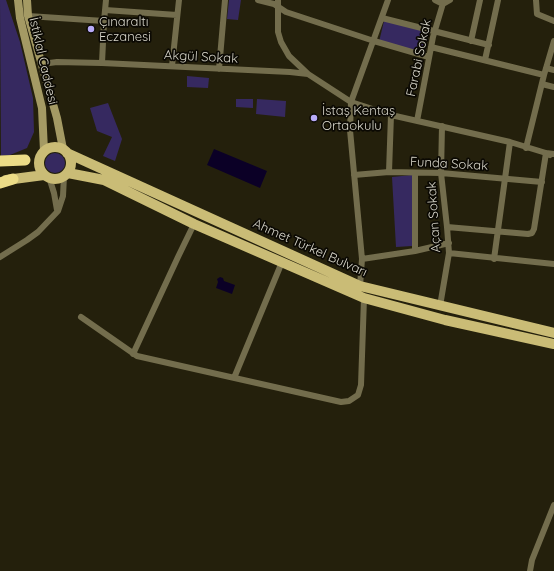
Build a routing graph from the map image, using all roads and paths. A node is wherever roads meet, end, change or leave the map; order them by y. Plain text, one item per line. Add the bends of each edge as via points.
1 (18, 0) edge
2 (27, 0) edge
3 (106, 0) edge
4 (179, 0) edge
5 (225, 0) edge
6 (258, 0) edge
7 (388, 0) edge
8 (435, 0) edge
9 (450, 0) edge
10 (480, 0) edge
11 (498, 0) edge
12 (536, 0) edge
13 (443, 2) edge
14 (278, 3) edge
15 (105, 10) junction
16 (177, 15) junction
17 (28, 16) junction
18 (382, 18) junction
19 (104, 21) junction
20 (554, 21) edge
21 (434, 32) junction
22 (374, 41) junction
23 (471, 41) junction
24 (554, 41) edge
25 (488, 45) junction
26 (431, 47) junction
27 (429, 57) junction
28 (485, 60) junction
29 (102, 63) junction
30 (42, 64) junction
31 (172, 66) junction
32 (546, 68) junction
33 (219, 69) junction
34 (554, 70) edge
35 (308, 74) junction
36 (544, 75) junction
37 (542, 84) junction
38 (554, 87) edge
39 (351, 102) junction
40 (391, 115) junction
41 (417, 121) junction
42 (442, 126) junction
43 (510, 142) junction
44 (526, 148) junction
45 (65, 151) junction
46 (42, 153) junction
47 (546, 153) junction
48 (554, 155) edge
49 (25, 160) junction
50 (0, 161) edge
51 (0, 166) edge
52 (389, 172) junction
53 (415, 172) junction
54 (441, 173) junction
55 (66, 174) junction
56 (354, 175) junction
57 (46, 176) junction
58 (13, 178) joint
59 (505, 178) junction
60 (0, 182) edge
61 (542, 182) junction
62 (58, 211) junction
63 (194, 224) junction
64 (448, 227) junction
65 (497, 232) junction
66 (449, 243) junction
67 (415, 251) junction
68 (449, 253) junction
69 (0, 257) edge
70 (362, 259) junction
71 (494, 259) junction
72 (282, 262) junction
73 (554, 264) edge
74 (360, 286) junction
75 (364, 298) junction
76 (440, 306) junction
77 (82, 317) dead end
78 (554, 333) edge
79 (554, 344) edge
80 (133, 354) junction
81 (234, 378) junction
82 (554, 505) edge
83 (530, 571) edge

1 - 46 main road, İstiklal Caddesi via 42,108
2 - 17 main road, İstiklal Caddesi
3 - 15 street
4 - 16 street
5 - 33 street
6 - 14 street
7 - 18 street
8 - 13 street
9 - 13 street
10 - 23 street
11 - 25 street
12 - 20 street via 537,14
13 - 21 street, Farabi Sokak
14 - 22 street via 286,12
14 - 35 street via 278,32 281,42 289,56
15 - 16 street
15 - 19 street
16 - 31 street
17 - 19 street
17 - 30 main road, İstiklal Caddesi
18 - 21 street
18 - 22 street
19 - 29 street
21 - 23 street
21 - 26 street, Farabi Sokak
22 - 27 street
22 - 39 street
23 - 25 street
24 - 32 street
25 - 28 street
26 - 27 street, Farabi Sokak
26 - 28 street
27 - 41 street, Farabi Sokak
28 - 36 street
29 - 30 street, Akgül Sokak
29 - 31 street, Akgül Sokak
30 - 45 main road, İstiklal Caddesi
31 - 33 street, Akgül Sokak
32 - 34 street
32 - 36 street
33 - 35 street, Akgül Sokak
35 - 39 street, Akgül Sokak
36 - 37 street
37 - 38 street
37 - 44 street
39 - 40 street, Akgül Sokak
39 - 56 street via 350,130
40 - 41 street, Akgül Sokak
40 - 52 street
41 - 42 street, Akgül Sokak
42 - 43 street, Akgül Sokak
42 - 54 street, Açan Sokak
43 - 44 street, Akgül Sokak
43 - 59 street
44 - 47 street, Akgül Sokak
45 - 46 main road via 53,147
45 - 55 main road via 71,162
45 - 74 main road, Ahmet Türkel Bulvarı
46 - 49 main road
46 - 57 main road via 39,165
47 - 48 street, Akgül Sokak
47 - 61 street
49 - 50 highway
49 - 51 main road
52 - 53 street, Funda Sokak
52 - 56 street, Funda Sokak
53 - 54 street, Funda Sokak
53 - 67 street
54 - 59 street, Funda Sokak
54 - 64 street, Açan Sokak
55 - 57 main road via 59,178
55 - 62 street
55 - 63 main road, Ahmet Türkel Bulvarı via 104,180
56 - 70 street
57 - 58 main road
57 - 62 street via 54,193
58 - 60 highway
59 - 61 street, Funda Sokak
59 - 65 street
61 - 65 street via 532,233
62 - 69 street via 38,232
63 - 72 main road, Ahmet Türkel Bulvarı
63 - 80 street
64 - 65 street
64 - 66 street, Açan Sokak
65 - 71 street
66 - 67 street
66 - 68 street, Açan Sokak
67 - 70 street
68 - 71 street
68 - 76 street, Açan Sokak
70 - 74 street
71 - 73 street
72 - 75 main road, Ahmet Türkel Bulvarı
72 - 81 street
74 - 76 main road, Ahmet Türkel Bulvarı
75 - 79 main road, Ahmet Türkel Bulvarı via 445,320
75 - 81 street via 361,385 358,395 354,398 341,402
76 - 78 main road, Ahmet Türkel Bulvarı
77 - 80 street
80 - 81 street
82 - 83 street

